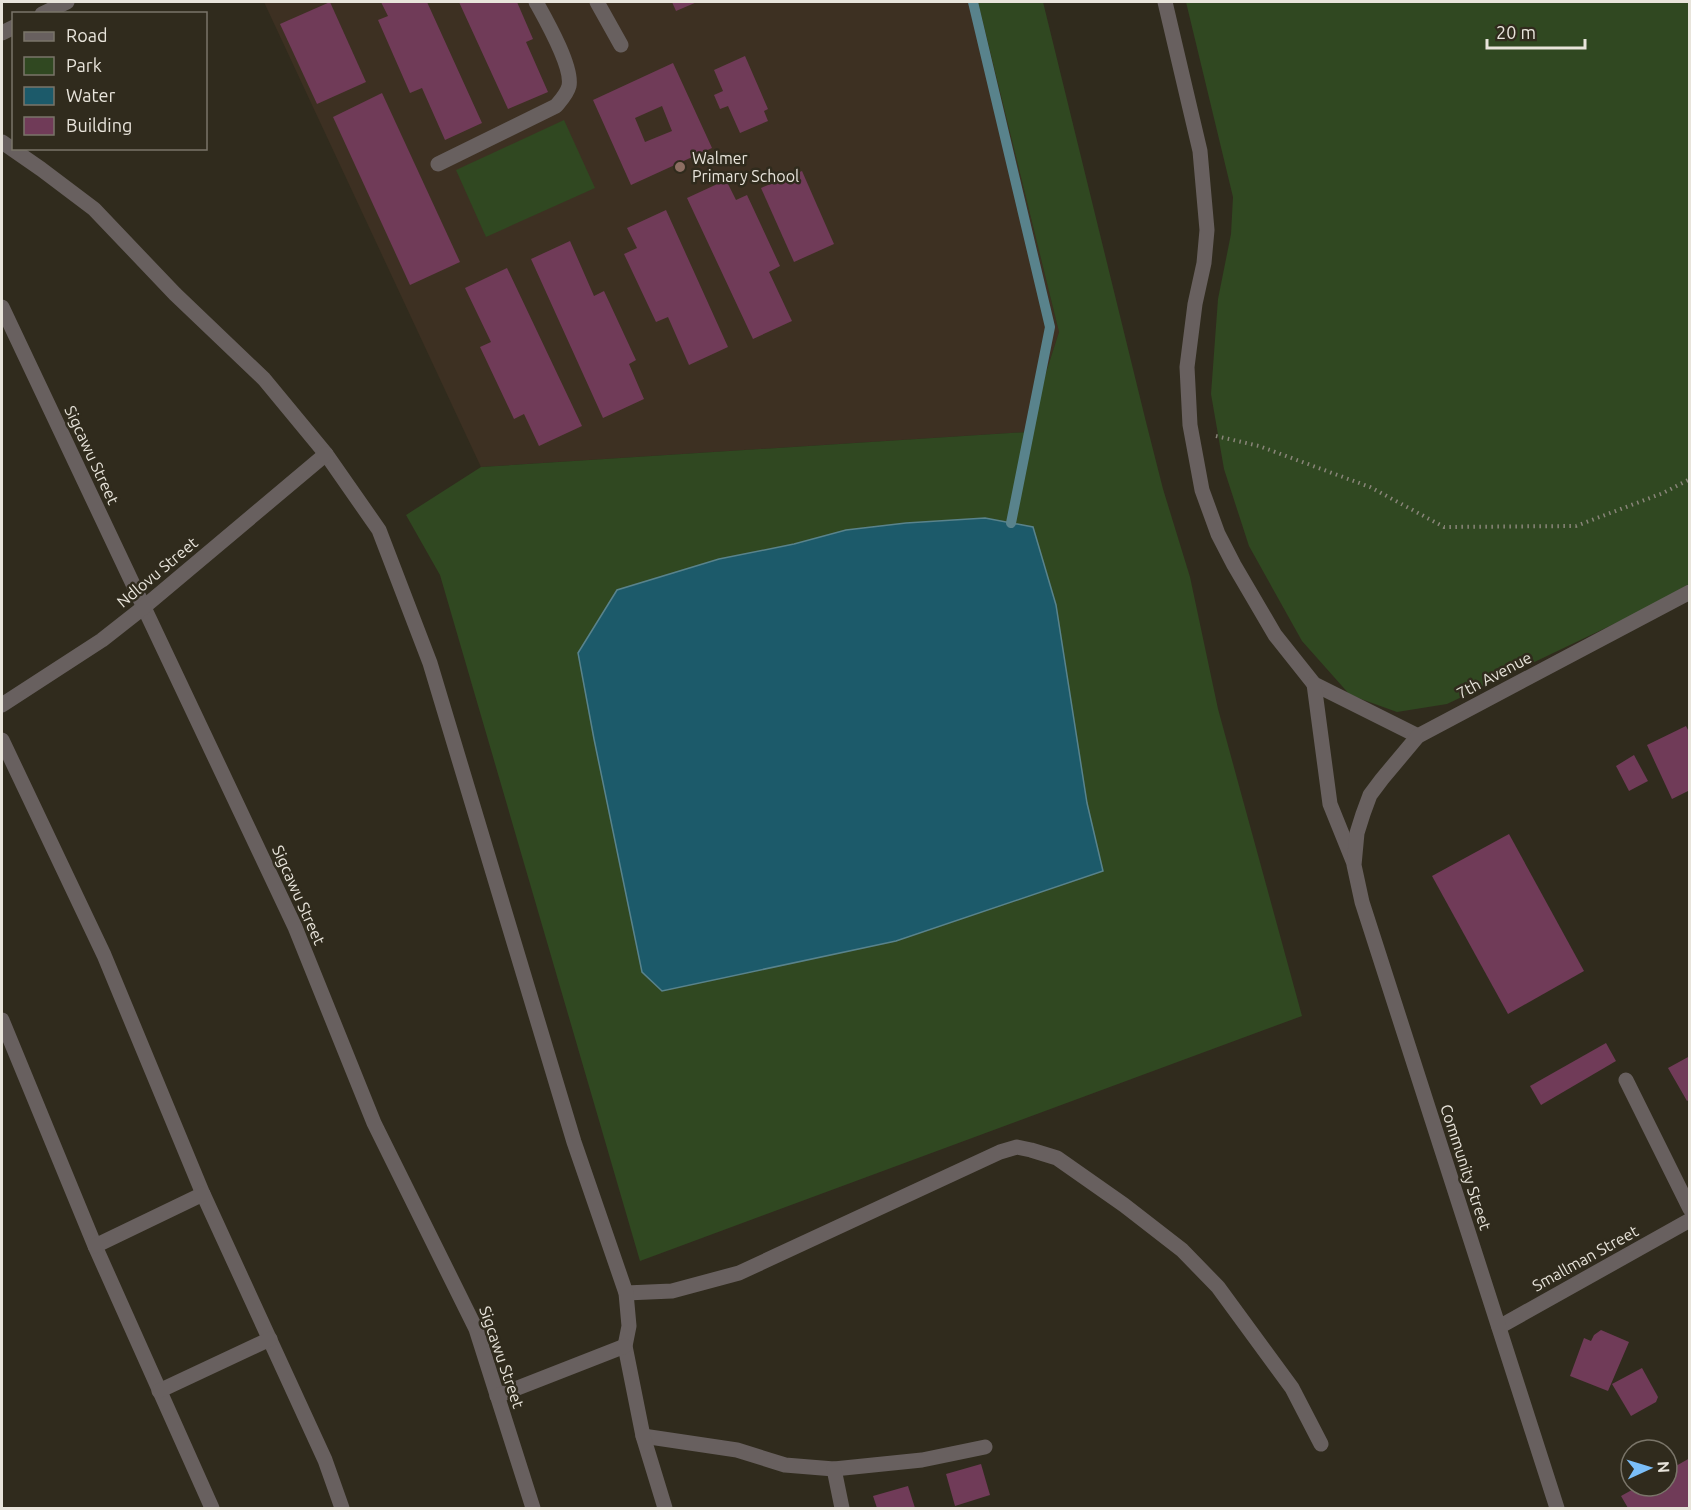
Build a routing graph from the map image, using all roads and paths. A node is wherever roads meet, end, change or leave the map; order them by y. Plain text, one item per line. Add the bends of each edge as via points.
1 (66, 2) edge
2 (536, 2) edge
3 (597, 2) edge
4 (1165, 2) edge
5 (46, 12) edge
6 (621, 45) dead end
7 (14, 150) edge
8 (438, 164) dead end
9 (2, 308) edge
10 (1190, 425) junction
11 (326, 453) junction
12 (1689, 479) edge
13 (1689, 592) edge
14 (144, 607) junction
15 (1314, 684) junction
16 (2, 705) edge
17 (1418, 736) junction
18 (2, 740) edge
19 (1357, 833) joint
20 (1354, 865) junction
21 (2, 1020) edge
22 (1626, 1080) dead end
23 (203, 1194) junction
24 (1689, 1209) edge
25 (1689, 1220) edge
26 (95, 1246) junction
27 (626, 1293) junction
28 (1498, 1327) junction
29 (270, 1339) junction
30 (625, 1346) junction
31 (159, 1391) junction
32 (497, 1396) junction
33 (643, 1436) junction
34 (1321, 1444) dead end
35 (985, 1447) dead end
36 (834, 1469) junction
37 (212, 1509) edge
38 (342, 1509) edge
39 (533, 1509) edge
40 (665, 1509) edge
41 (842, 1509) edge
42 (1557, 1509) edge

1 - 5 street
2 - 8 street via 569,70 569,88 563,98 556,106
3 - 6 street
4 - 10 street via 1200,151 1208,230 1187,367
7 - 11 street via 94,208 264,379
9 - 14 street, Sigcawu Street
10 - 12 path via 1214,436 1269,449 1370,487 1444,527 1576,526
10 - 15 street via 1202,490 1218,534 1275,635
11 - 14 street, Ndlovu Street
11 - 27 street via 379,530 430,663 574,1142
13 - 17 street, 7th Avenue
14 - 16 street, Ndlovu Street via 102,640
14 - 32 street, Sigcawu Street via 295,927 374,1123 476,1329
15 - 17 street
15 - 20 street via 1330,804
17 - 19 street, 7th Avenue via 1370,795
18 - 23 street via 104,955
19 - 20 street, Community Street
20 - 28 street, Community Street via 1362,902
21 - 26 street
22 - 24 street
23 - 26 street
23 - 29 street
25 - 28 street, Smallman Street
26 - 31 street
27 - 30 street
27 - 34 street via 672,1291 739,1273 1000,1152 1031,1150 1058,1158 1182,1250 1218,1287 1292,1388
28 - 42 street, Community Street
29 - 31 street
29 - 38 street via 325,1460
30 - 32 street
30 - 33 street
31 - 37 street
32 - 39 street, Sigcawu Street
33 - 36 street via 736,1450 785,1465
33 - 40 street
35 - 36 street via 922,1460
36 - 41 street

